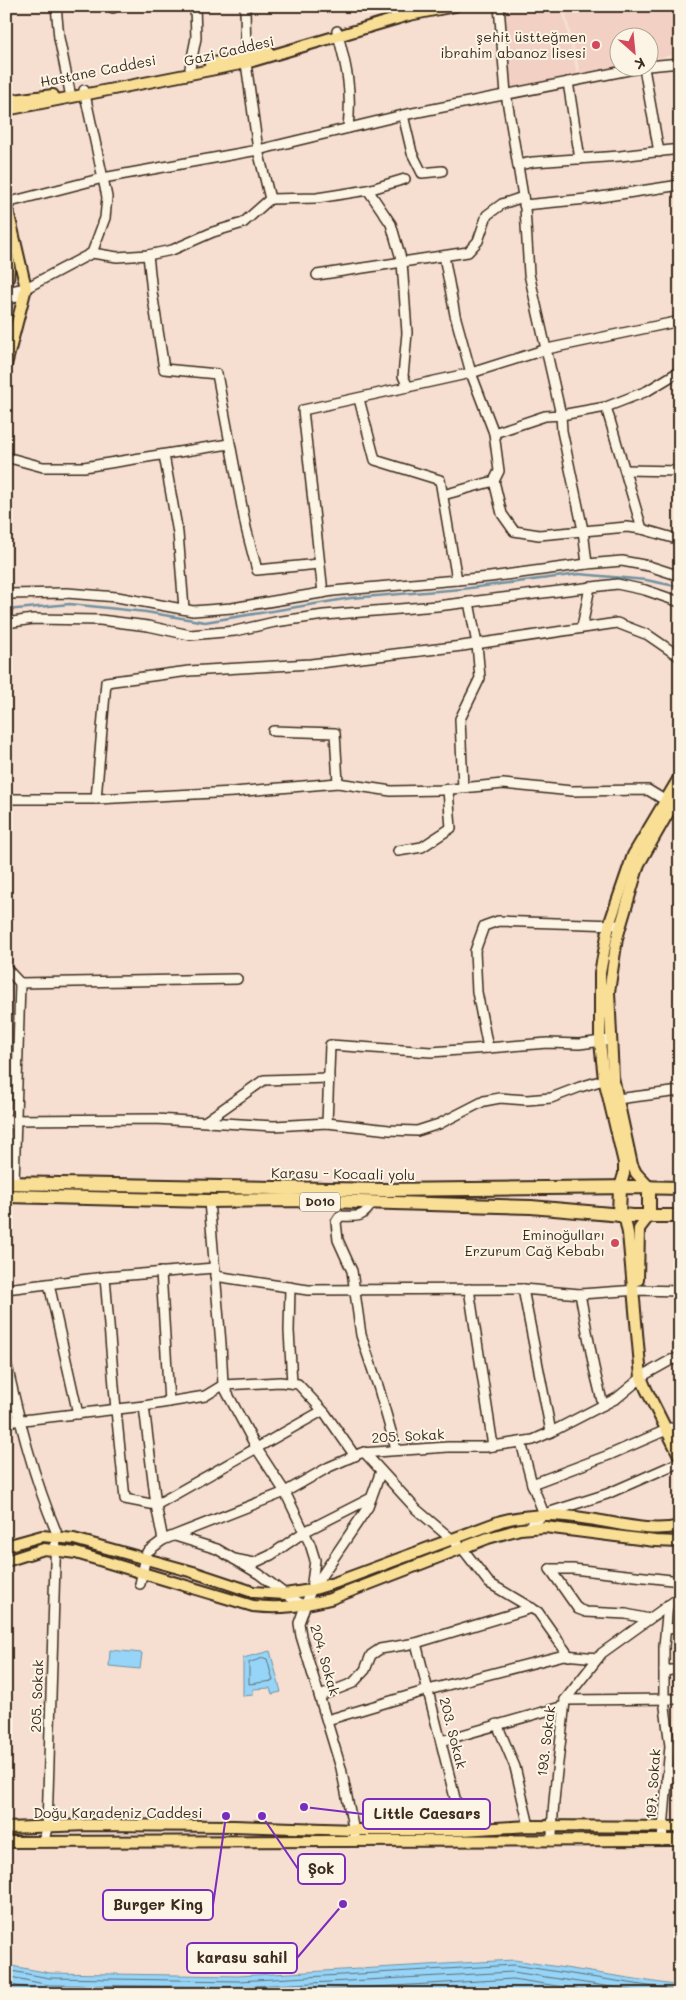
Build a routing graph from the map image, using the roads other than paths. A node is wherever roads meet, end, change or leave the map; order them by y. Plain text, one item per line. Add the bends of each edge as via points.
1 (56, 6) edge
2 (194, 6) edge
3 (245, 6) edge
4 (426, 6) edge
5 (455, 6) edge
6 (499, 6) edge
7 (394, 10) edge
8 (338, 34) junction
9 (246, 60) junction
10 (680, 63) edge
11 (658, 65) edge
12 (190, 68) junction
13 (608, 74) edge
14 (646, 78) edge
15 (568, 82) junction
16 (70, 92) junction
17 (84, 92) junction
18 (506, 94) junction
19 (6, 101) edge
20 (6, 110) edge
21 (403, 115) junction
22 (348, 128) junction
23 (679, 149) edge
24 (258, 150) junction
25 (659, 152) junction
26 (680, 158) edge
27 (580, 159) junction
28 (518, 165) junction
29 (442, 172) dead end
30 (103, 178) junction
31 (405, 179) dead end
32 (680, 185) edge
33 (368, 190) junction
34 (270, 199) junction
35 (523, 201) junction
36 (6, 203) edge
37 (6, 240) edge
38 (92, 254) junction
39 (148, 255) junction
40 (444, 256) junction
41 (402, 262) junction
42 (317, 275) dead end
43 (6, 287) edge
44 (25, 291) junction
45 (6, 292) edge
46 (6, 300) edge
47 (680, 320) edge
48 (547, 349) junction
49 (6, 365) edge
50 (680, 371) edge
51 (471, 373) junction
52 (408, 387) junction
53 (359, 399) junction
54 (606, 407) junction
55 (561, 415) junction
56 (494, 433) junction
57 (229, 444) junction
58 (164, 455) junction
59 (6, 457) edge
60 (625, 470) junction
61 (680, 471) edge
62 (494, 481) junction
63 (443, 495) junction
64 (642, 529) junction
65 (583, 530) junction
66 (680, 540) edge
67 (319, 564) junction
68 (587, 564) junction
69 (680, 576) edge
70 (457, 580) junction
71 (590, 587) junction
72 (323, 593) junction
73 (6, 594) edge
74 (469, 602) junction
75 (680, 602) edge
76 (184, 609) junction
77 (6, 622) edge
78 (582, 627) junction
79 (477, 644) junction
80 (680, 657) edge
81 (273, 731) dead end
82 (680, 776) edge
83 (338, 784) junction
84 (463, 788) junction
85 (448, 790) junction
86 (679, 794) edge
87 (96, 799) junction
88 (6, 800) edge
89 (668, 802) junction
90 (398, 851) dead end
91 (609, 925) junction
92 (621, 925) junction
93 (6, 968) edge
94 (237, 980) dead end
95 (20, 983) junction
96 (605, 1041) junction
97 (488, 1048) junction
98 (328, 1078) junction
99 (608, 1078) junction
100 (680, 1091) edge
101 (617, 1099) junction
102 (11, 1120) edge
103 (206, 1121) junction
104 (327, 1123) junction
105 (10, 1183) edge
106 (620, 1187) junction
107 (649, 1187) junction
108 (680, 1188) edge
109 (6, 1196) edge
110 (209, 1201) junction
111 (371, 1204) junction
112 (620, 1215) junction
113 (649, 1216) junction
114 (680, 1216) edge
115 (161, 1272) junction
116 (214, 1272) junction
117 (105, 1277) junction
118 (49, 1284) junction
119 (290, 1288) junction
120 (6, 1289) edge
121 (469, 1289) junction
122 (522, 1289) junction
123 (355, 1291) junction
124 (636, 1291) junction
125 (680, 1291) edge
126 (580, 1294) junction
127 (680, 1358) edge
128 (6, 1361) edge
129 (644, 1376) junction
130 (292, 1383) junction
131 (223, 1385) junction
132 (169, 1402) junction
133 (603, 1405) junction
134 (144, 1406) junction
135 (116, 1410) junction
136 (322, 1411) junction
137 (78, 1414) junction
138 (20, 1421) junction
139 (6, 1422) edge
140 (669, 1429) junction
141 (551, 1432) junction
142 (521, 1442) junction
143 (680, 1445) edge
144 (494, 1446) junction
145 (257, 1450) junction
146 (396, 1450) junction
147 (364, 1452) junction
148 (355, 1456) junction
149 (680, 1457) edge
150 (680, 1462) edge
151 (381, 1471) junction
152 (532, 1484) junction
153 (285, 1492) junction
154 (372, 1498) junction
155 (156, 1505) junction
156 (544, 1514) junction
157 (680, 1526) edge
158 (528, 1528) junction
159 (304, 1532) junction
160 (174, 1536) junction
161 (56, 1537) junction
162 (451, 1539) junction
163 (163, 1540) junction
164 (680, 1542) edge
165 (6, 1546) edge
166 (462, 1548) junction
167 (56, 1551) junction
168 (145, 1558) junction
169 (234, 1559) junction
170 (6, 1561) edge
171 (142, 1573) junction
172 (680, 1581) edge
173 (140, 1584) dead end
174 (312, 1590) junction
175 (285, 1594) junction
176 (680, 1597) edge
177 (668, 1605) junction
178 (305, 1606) junction
179 (532, 1608) junction
180 (649, 1619) junction
181 (680, 1628) edge
182 (666, 1629) junction
183 (416, 1643) junction
184 (569, 1656) junction
185 (598, 1658) junction
186 (680, 1669) edge
187 (664, 1671) junction
188 (428, 1690) junction
189 (320, 1696) junction
190 (664, 1699) junction
191 (680, 1699) edge
192 (564, 1703) junction
193 (328, 1720) junction
194 (497, 1724) junction
195 (680, 1740) edge
196 (441, 1741) junction
197 (669, 1741) junction
198 (680, 1777) edge
199 (667, 1778) junction
200 (529, 1826) junction
201 (552, 1826) junction
202 (664, 1826) junction
203 (47, 1827) junction
204 (680, 1827) edge
205 (6, 1828) edge
206 (355, 1830) junction
207 (463, 1830) junction
208 (680, 1840) edge
209 (355, 1841) junction
210 (552, 1841) junction
211 (662, 1841) junction
212 (6, 1842) edge
213 (44, 1842) junction

1 - 16 street
2 - 12 street via 196,38
3 - 9 street
4 - 7 main road, Hastane Caddesi
5 - 8 main road
6 - 18 street
7 - 8 main road, Hastane Caddesi
8 - 9 main road, Hastane Caddesi
8 - 22 street via 351,94
9 - 12 main road, Hastane Caddesi
9 - 17 main road, Gazi Caddesi
9 - 24 street
10 - 11 street
12 - 17 main road, Hastane Caddesi
13 - 15 street
14 - 25 street
15 - 18 street
15 - 27 street
16 - 17 main road, Hastane Caddesi
16 - 19 main road, Hastane Caddesi
17 - 20 main road, Gazi Caddesi
17 - 30 street
18 - 21 street
18 - 28 street
21 - 22 street
21 - 29 street via 412,154 422,173
22 - 24 street
23 - 25 street
23 - 26 street
24 - 30 street
24 - 34 street
25 - 27 street
27 - 28 street
28 - 35 street
30 - 36 street
30 - 38 street via 107,197 105,218
31 - 33 street
32 - 35 street via 587,199
33 - 34 street via 317,198
33 - 41 street via 391,224
34 - 39 street via 243,223 172,250
35 - 40 street via 502,204 487,215 478,241 468,252
35 - 48 street via 529,274
36 - 44 main road
37 - 43 main road via 10,260
38 - 39 street via 116,257
38 - 44 street
39 - 57 street via 164,369 217,374
40 - 41 street
40 - 51 street via 455,315
41 - 42 street
41 - 52 street via 407,333 403,376
44 - 45 street
44 - 46 street
44 - 49 main road
47 - 48 street
48 - 51 street
48 - 55 street
50 - 54 street via 647,390
51 - 52 street
51 - 56 street
52 - 53 street
53 - 63 street via 375,460 440,480
53 - 67 street via 303,410
54 - 55 street
54 - 60 street
55 - 56 street via 546,416
55 - 65 street
56 - 62 street via 499,471
57 - 58 street
57 - 67 street via 257,570
58 - 59 street via 84,467 43,467
58 - 76 street via 178,533
60 - 61 street
60 - 64 street
62 - 63 street
62 - 65 street via 502,514 514,531 539,535
63 - 70 street
64 - 65 street
64 - 66 street
65 - 68 street
67 - 72 street
68 - 69 street via 622,561
68 - 70 street
70 - 72 street
71 - 74 street
71 - 75 street via 617,584
71 - 78 street
72 - 76 street via 232,608
73 - 76 street via 67,593 117,597
74 - 77 street via 324,615 235,631 190,635 100,620 33,618
74 - 79 street
78 - 79 street
78 - 80 street via 617,623 648,635
79 - 84 street via 480,678 460,719
79 - 87 street via 311,664 189,671 106,682
81 - 83 street via 335,733
82 - 89 main road
83 - 85 street via 391,791
83 - 87 street
84 - 85 street
84 - 89 street via 503,784 572,791 648,790
85 - 90 street via 451,828 422,846
86 - 89 main road
87 - 88 street
89 - 91 main road via 632,855
89 - 92 main road via 639,864
91 - 92 street
91 - 96 main road via 600,973
91 - 97 street via 498,920 484,926 475,951 477,992
92 - 96 main road via 609,992
93 - 95 street
94 - 95 street
95 - 102 street
96 - 97 street
96 - 99 main road
97 - 98 street via 431,1052 330,1045
98 - 103 street via 264,1080
98 - 104 street
99 - 101 main road
99 - 104 street via 551,1098 484,1101 439,1124 417,1131
99 - 106 main road via 624,1163
100 - 101 street
101 - 107 main road via 632,1166
102 - 103 street
102 - 105 street
103 - 104 street via 274,1126
105 - 106 highway, Karasu - Kocaali yolu / D010 via 384,1190
106 - 107 highway, Karasu - Kocaali yolu / D010
106 - 112 highway
107 - 108 highway, Karasu - Kocaali yolu / D010
107 - 113 highway
109 - 110 highway, Karasu - Kocaali yolu / D010
110 - 111 highway, Karasu - Kocaali yolu / D010 via 291,1200
110 - 116 street
111 - 112 highway, Karasu - Kocaali yolu / D010 via 531,1207
111 - 123 street via 360,1216 340,1216 336,1222 338,1240 352,1271
112 - 113 highway, Karasu - Kocaali yolu / D010
112 - 124 main road via 625,1219 628,1233
113 - 114 highway, D010
113 - 124 main road via 639,1229
115 - 116 street
115 - 117 street
115 - 132 street
116 - 119 street
116 - 131 street
117 - 118 street
117 - 135 street
118 - 120 street
118 - 137 street
119 - 123 street
119 - 130 street
121 - 122 street
121 - 123 street
121 - 144 street
122 - 126 street
122 - 141 street
123 - 146 street via 361,1335
124 - 125 street
124 - 126 street
124 - 129 main road
126 - 133 street
127 - 129 street, 205. Sokak
128 - 138 street, 205. Sokak
129 - 133 street, 205. Sokak
129 - 140 main road
130 - 131 street
130 - 136 street via 298,1384
131 - 132 street via 205,1396
131 - 145 street, 204. Sokak
132 - 134 street
133 - 141 street, 205. Sokak
134 - 135 street
134 - 155 street
135 - 137 street
135 - 155 street via 125,1499
136 - 145 street
136 - 148 street
137 - 138 street
138 - 139 street
138 - 161 street, 205. Sokak
140 - 143 main road
140 - 149 main road
140 - 152 street
141 - 142 street, 205. Sokak
142 - 144 street, 205. Sokak
142 - 152 street
144 - 146 street, 205. Sokak
145 - 153 street, 204. Sokak
145 - 155 street
146 - 147 street, 205. Sokak
147 - 148 street, 205. Sokak
147 - 151 street
148 - 153 street, 205. Sokak
150 - 156 street via 607,1494
151 - 154 street
151 - 162 street via 416,1509
152 - 156 street
153 - 159 street, 204. Sokak
153 - 160 street, 205. Sokak
154 - 159 street
154 - 174 street
155 - 163 street
156 - 157 main road via 646,1528
156 - 158 street
156 - 162 main road via 502,1520
158 - 164 main road via 545,1527 655,1542
158 - 166 main road
159 - 169 street via 254,1563
159 - 174 street, 204. Sokak via 315,1560
160 - 163 street, 205. Sokak
160 - 169 street via 217,1549
161 - 165 main road via 42,1536
161 - 167 street, 205. Sokak
161 - 168 main road
162 - 166 street
162 - 174 main road
163 - 168 street, 205. Sokak via 147,1552
166 - 178 main road
166 - 179 street via 489,1583
167 - 170 main road via 44,1550
167 - 171 main road via 76,1552
167 - 203 street, 205. Sokak
168 - 171 street
168 - 175 main road via 253,1592
169 - 175 street
171 - 173 street
171 - 178 main road via 252,1606 279,1609
172 - 180 street via 550,1569 578,1609
174 - 175 main road
174 - 178 street, 204. Sokak
175 - 178 street
176 - 177 street
177 - 180 street
177 - 182 street, 197. Sokak
178 - 189 street, 204. Sokak via 299,1623 301,1636
179 - 183 street
179 - 184 street
180 - 185 street
181 - 182 street
182 - 187 street, 197. Sokak
183 - 188 street, 203. Sokak
183 - 189 street via 380,1649 370,1655 365,1670 353,1683
184 - 185 street
184 - 188 street
185 - 192 street
186 - 187 street
187 - 190 street, 197. Sokak
188 - 193 street
188 - 196 street, 203. Sokak
189 - 193 street, 204. Sokak
190 - 191 street, 193. Sokak
190 - 192 street, 193. Sokak
190 - 197 street, 197. Sokak
192 - 194 street
192 - 201 street, 193. Sokak
193 - 206 street, 204. Sokak
194 - 196 street
194 - 200 street via 515,1767
195 - 197 street
196 - 207 street, 203. Sokak
197 - 199 street, 197. Sokak
198 - 199 street
199 - 202 street, 197. Sokak
200 - 201 main road, Doğu Karadeniz Caddesi
200 - 207 main road, Doğu Karadeniz Caddesi
201 - 202 main road, Doğu Karadeniz Caddesi
201 - 210 street, 193. Sokak
202 - 204 main road, Doğu Karadeniz Caddesi
202 - 211 street, 197. Sokak
203 - 205 main road, Doğu Karadeniz Caddesi
203 - 206 main road, Doğu Karadeniz Caddesi via 234,1826
203 - 213 street, 205. Sokak
206 - 207 main road, Doğu Karadeniz Caddesi
206 - 209 street, 204. Sokak
208 - 211 main road, Doğu Karadeniz Caddesi
209 - 210 main road, Doğu Karadeniz Caddesi
209 - 213 main road, Doğu Karadeniz Caddesi
210 - 211 main road, Doğu Karadeniz Caddesi
212 - 213 main road, Doğu Karadeniz Caddesi

